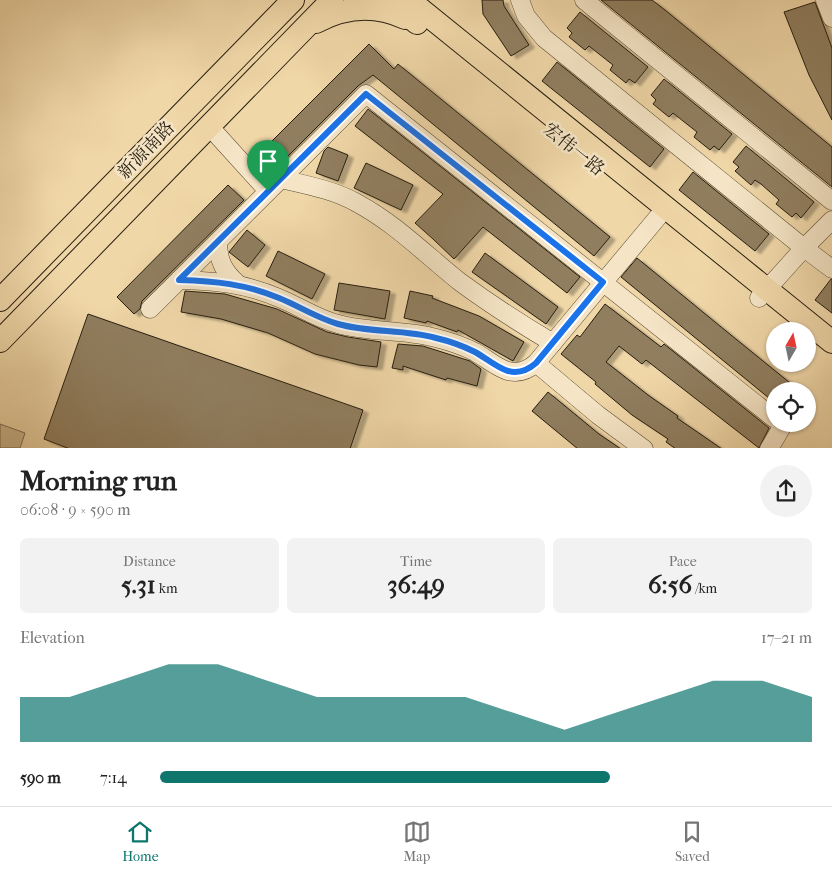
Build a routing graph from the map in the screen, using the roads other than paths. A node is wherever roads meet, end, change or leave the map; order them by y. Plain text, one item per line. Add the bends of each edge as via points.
1 (332, 0) edge
2 (389, 0) edge
3 (410, 0) edge
4 (520, 0) edge
5 (584, 0) edge
6 (825, 0) edge
7 (292, 1) edge
8 (423, 14) edge
9 (832, 18) edge
10 (304, 29) junction
11 (209, 126) junction
12 (281, 179) junction
13 (268, 191) junction
14 (832, 201) edge
15 (658, 217) junction
16 (832, 220) edge
17 (218, 242) junction
18 (804, 248) junction
19 (832, 269) edge
20 (179, 280) junction
21 (603, 282) junction
22 (239, 285) junction
23 (763, 294) junction
24 (0, 300) edge
25 (150, 309) dead end
26 (792, 322) edge
27 (0, 341) edge
28 (553, 342) junction
29 (832, 342) edge
30 (816, 343) edge
31 (832, 356) edge
32 (536, 363) junction
33 (766, 412) edge
34 (779, 432) edge
35 (644, 448) edge
36 (769, 448) edge

1 - 10 main road
2 - 8 main road, 宏伟一路
3 - 8 main road, 宏伟一路
4 - 18 lane via 526,16 544,38
5 - 14 lane
6 - 9 lane
7 - 24 main road, 新源南路
8 - 10 main road via 398,15 375,8 346,10
8 - 15 main road, 宏伟一路
8 - 23 main road, 宏伟一路
10 - 11 main road
11 - 13 lane
11 - 27 main road
12 - 13 lane
12 - 21 lane via 366,94
12 - 28 lane via 346,198 389,222 476,293
13 - 17 lane
15 - 21 lane
15 - 23 main road, 宏伟一路
16 - 18 lane
17 - 20 lane
17 - 22 lane via 222,266
18 - 19 lane
18 - 23 lane
20 - 22 lane
20 - 25 lane
21 - 28 lane
21 - 33 lane
22 - 32 lane via 281,298 337,324 436,338 473,351 507,371 528,370
23 - 26 main road
23 - 29 main road
28 - 32 lane
30 - 31 main road
32 - 35 lane
34 - 36 lane

